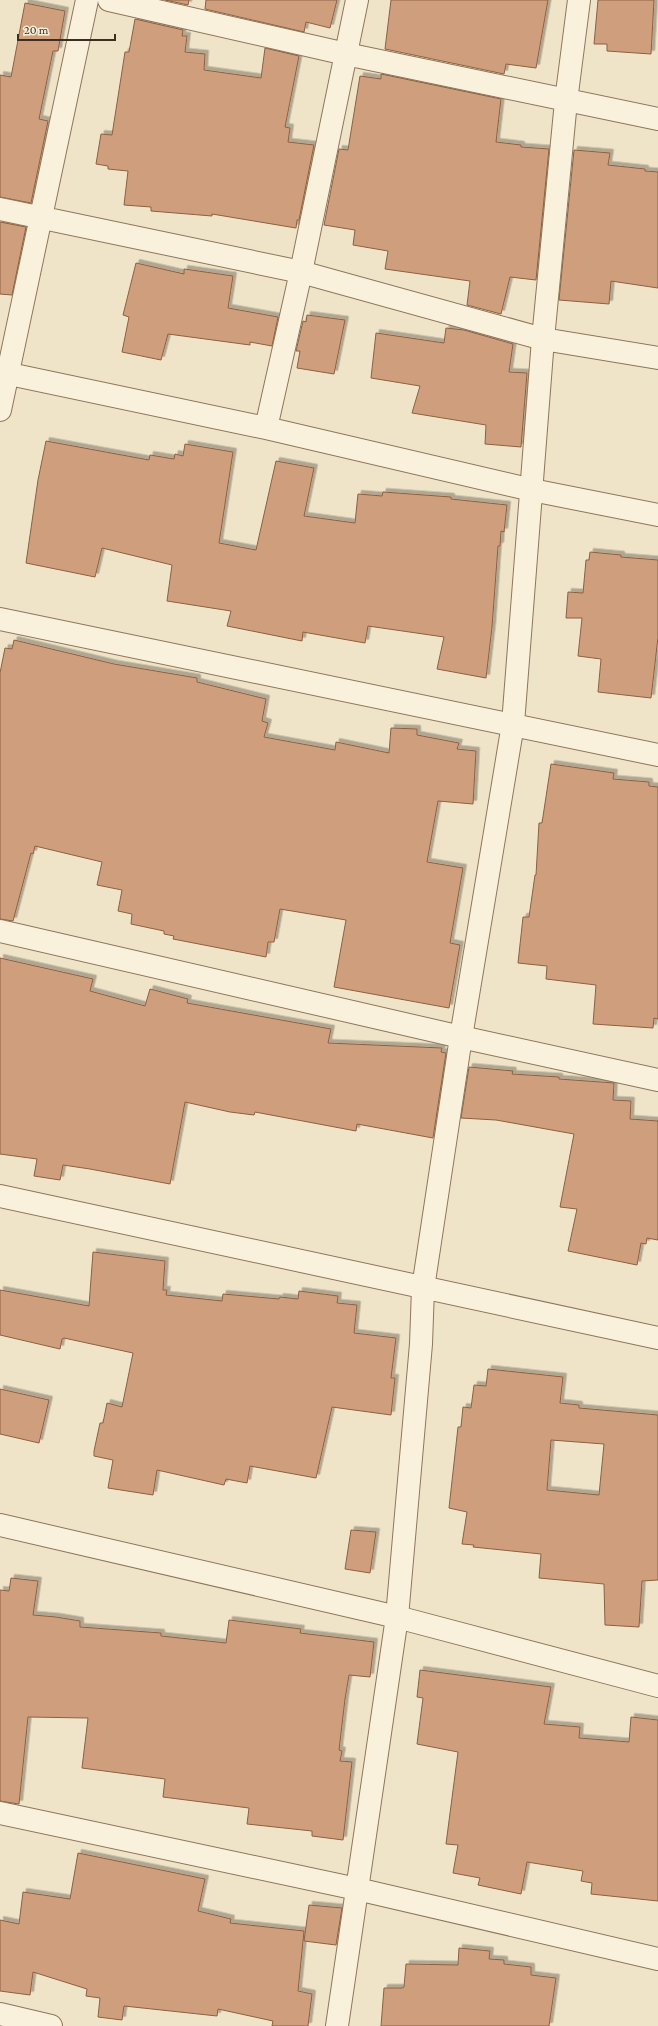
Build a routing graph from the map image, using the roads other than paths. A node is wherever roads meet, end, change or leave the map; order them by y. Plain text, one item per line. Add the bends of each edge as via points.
1 (87, 0) edge
2 (109, 0) edge
3 (357, 0) edge
4 (579, 0) edge
5 (346, 54) junction
6 (566, 101) junction
7 (658, 120) edge
8 (0, 208) edge
9 (41, 218) junction
10 (301, 272) junction
11 (543, 339) junction
12 (658, 358) edge
13 (4, 373) edge
14 (0, 410) edge
15 (266, 428) junction
16 (532, 490) junction
17 (658, 515) edge
18 (0, 619) edge
19 (513, 724) junction
20 (658, 755) edge
21 (0, 931) edge
22 (461, 1037) junction
23 (658, 1080) edge
24 (0, 1196) edge
25 (423, 1288) junction
26 (658, 1338) edge
27 (0, 1525) edge
28 (397, 1617) junction
29 (658, 1686) edge
30 (0, 1812) edge
31 (356, 1889) junction
32 (658, 1959) edge
33 (0, 2014) edge
34 (51, 2026) edge
35 (337, 2026) edge

1 - 9 street
2 - 5 street
3 - 5 street
4 - 6 street
5 - 6 street
5 - 10 street
6 - 7 street
6 - 11 street
8 - 9 street
9 - 10 street
9 - 13 street
10 - 11 street
10 - 15 street
11 - 12 street
11 - 16 street
13 - 14 street
13 - 15 street
15 - 16 street
16 - 17 street
16 - 19 street
18 - 19 street
19 - 20 street
19 - 22 street
21 - 22 street
22 - 23 street
22 - 25 street
24 - 25 street
25 - 26 street
25 - 28 street via 421,1344
27 - 28 street
28 - 29 street
28 - 31 street
30 - 31 street
31 - 32 street
31 - 35 street
33 - 34 street

